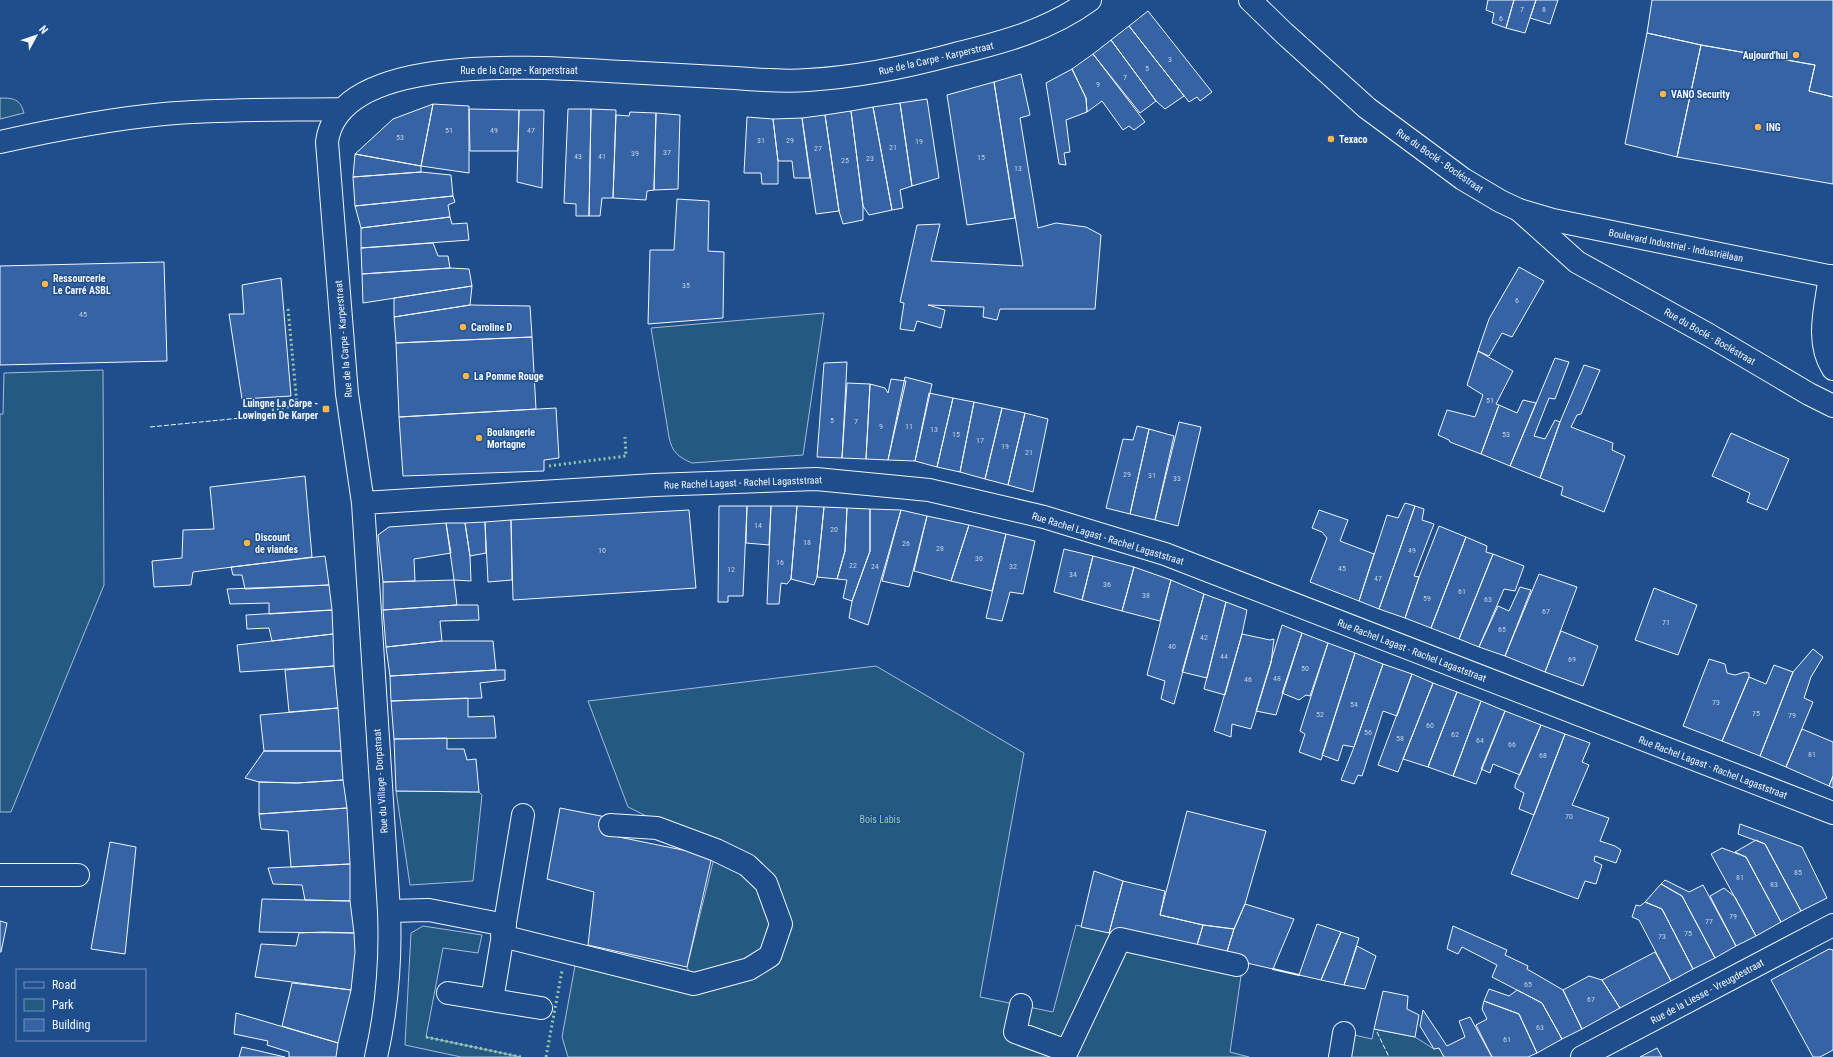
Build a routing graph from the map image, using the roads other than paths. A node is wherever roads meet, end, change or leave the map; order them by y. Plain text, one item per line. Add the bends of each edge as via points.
1 (1090, 0) edge
2 (1250, 0) edge
3 (342, 109) junction
4 (0, 142) edge
5 (1519, 210) junction
6 (1832, 277) edge
7 (1833, 369) edge
8 (1833, 406) edge
9 (363, 503) junction
10 (1833, 814) edge
11 (523, 815) dead end
12 (610, 825) dead end
13 (0, 875) edge
14 (78, 875) dead end
15 (389, 911) junction
16 (1833, 925) edge
17 (504, 931) junction
18 (1237, 965) dead end
19 (448, 993) dead end
20 (492, 1000) junction
21 (1021, 1006) dead end
22 (541, 1008) dead end
23 (1344, 1033) dead end
24 (376, 1057) edge
25 (1340, 1057) edge
26 (1582, 1057) edge

1 - 3 street, Rue de la Carpe - Karperstraat via 1059,20 1024,36 907,67 848,77 805,81 552,68 460,69 418,76 383,86 354,99
2 - 5 street, Rue du Boclé - Bocléstraat via 1368,108 1463,179
3 - 4 street via 163,114 72,126
3 - 9 street, Rue de la Carpe - Karperstraat via 329,129 328,142 347,394
5 - 6 street, Boulevard Industriel - Industriëlaan via 1553,220
5 - 8 street, Rue du Boclé - Bocléstraat via 1577,262
6 - 7 street via 1823,323 1824,346
9 - 10 street, Rue Rachel Lagast - Rachel Lagaststraat via 654,485 816,479 929,490 1044,517 1165,554
9 - 15 street, Rue du Village - Dorpstraat
11 - 17 street
12 - 17 street via 657,828 716,850 747,865 766,883 781,924 770,956 749,968 694,984
13 - 14 street
15 - 17 street via 429,910
15 - 24 street, Rue du Village - Dorpstraat via 389,970
16 - 26 street, Rue de la Liesse - Vreugdestraat
17 - 20 street
18 - 21 street via 1120,939 1067,1050 1015,1032
19 - 20 street
20 - 22 street
23 - 25 street

